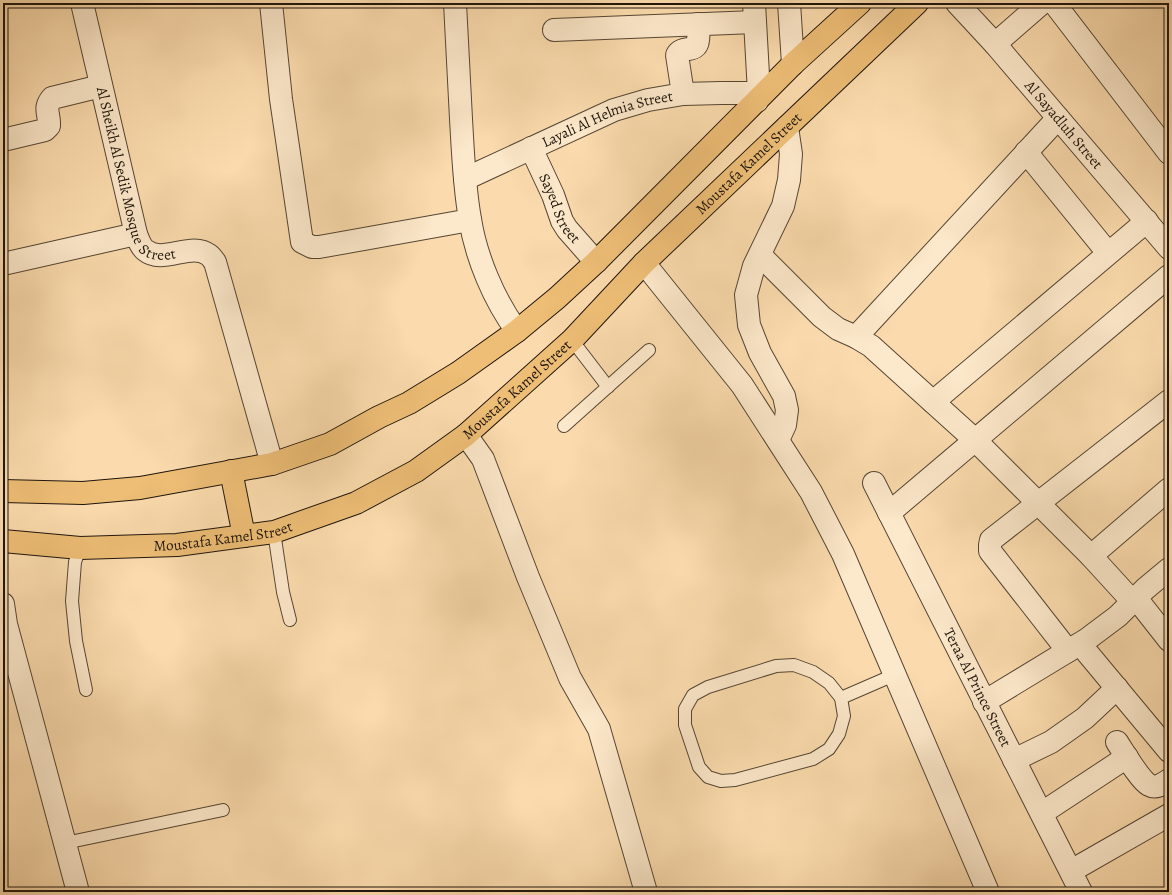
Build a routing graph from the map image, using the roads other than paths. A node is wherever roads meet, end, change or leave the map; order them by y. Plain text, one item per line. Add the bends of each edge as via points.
1 (82, 3) edge
2 (271, 3) edge
3 (455, 3) edge
4 (789, 3) edge
5 (860, 3) edge
6 (918, 3) edge
7 (957, 3) edge
8 (1042, 3) edge
9 (1054, 3) edge
10 (754, 12) edge
11 (698, 24) junction
12 (554, 30) dead end
13 (995, 44) junction
14 (793, 64) junction
15 (101, 86) junction
16 (683, 94) junction
17 (758, 97) junction
18 (1058, 118) junction
19 (787, 127) junction
20 (3, 140) edge
21 (531, 148) junction
22 (1026, 152) junction
23 (1169, 153) edge
24 (464, 179) junction
25 (470, 220) junction
26 (1146, 221) junction
27 (136, 234) junction
28 (1169, 248) edge
29 (1108, 253) junction
30 (760, 255) junction
31 (596, 262) junction
32 (644, 263) junction
33 (3, 264) edge
34 (1169, 276) edge
35 (516, 331) junction
36 (856, 337) junction
37 (572, 340) junction
38 (649, 350) dead end
39 (608, 387) junction
40 (1169, 401) edge
41 (932, 402) junction
42 (564, 426) dead end
43 (466, 434) junction
44 (778, 440) junction
45 (975, 440) junction
46 (272, 464) junction
47 (231, 471) junction
48 (874, 483) dead end
49 (1169, 489) edge
50 (3, 491) edge
51 (1039, 504) junction
52 (889, 513) junction
53 (274, 532) junction
54 (244, 536) junction
55 (3, 542) edge
56 (80, 548) junction
57 (1091, 556) junction
58 (1169, 569) edge
59 (1134, 600) junction
60 (3, 604) edge
61 (290, 620) dead end
62 (1169, 640) edge
63 (1074, 648) junction
64 (894, 675) junction
65 (1117, 688) junction
66 (86, 690) dead end
67 (841, 698) junction
68 (984, 702) junction
69 (1169, 751) edge
70 (1014, 760) junction
71 (1169, 780) edge
72 (223, 810) dead end
73 (1042, 813) junction
74 (1169, 816) edge
75 (65, 843) junction
76 (1071, 872) junction
77 (78, 892) edge
78 (646, 892) edge
79 (988, 892) edge
80 (1081, 892) edge

1 - 15 street, Al Sheikh Al Sedik Mosque Street
2 - 25 street via 281,99 302,242 319,248
3 - 24 street
4 - 14 street
5 - 14 main road
6 - 19 main road, Moustafa Kamel Street
7 - 13 street, Al Sayadluh Street
8 - 13 street
9 - 23 street
10 - 11 street
10 - 17 street
11 - 12 street
11 - 16 street via 698,40 695,47 678,51 677,55
13 - 18 street, Al Sayadluh Street
14 - 17 main road
15 - 20 street via 52,98 48,103 50,122 46,130
15 - 27 street, Al Sheikh Al Sedik Mosque Street
16 - 17 street, Layali Al Helmia Street via 721,93
16 - 21 street, Layali Al Helmia Street via 648,100 614,110
17 - 31 main road
18 - 22 street
18 - 26 street, Al Sayadluh Street
19 - 30 street via 791,154 789,180 783,206
19 - 32 main road, Moustafa Kamel Street
21 - 24 street, Layali Al Helmia Street
21 - 31 street, Sayed Street via 553,194 562,221
22 - 29 street
22 - 36 street
24 - 25 street
25 - 35 street via 479,255 492,289
26 - 28 street, Al Sayadluh Street
26 - 29 street
27 - 33 street
27 - 46 street, Al Sheikh Al Sedik Mosque Street via 144,249 152,255 200,251 209,254 215,262
29 - 41 street
30 - 36 street via 822,317 838,329
30 - 44 street via 754,266 746,295 749,325 760,353 784,396 785,424
31 - 35 main road
32 - 37 main road, Moustafa Kamel Street
32 - 44 street via 742,384
34 - 45 street
35 - 46 main road via 458,373 409,403 330,444
36 - 41 street via 876,350
37 - 39 lane
37 - 43 main road, Moustafa Kamel Street
38 - 39 lane
39 - 42 lane
40 - 51 street
41 - 45 street
43 - 53 main road, Moustafa Kamel Street via 416,471 356,503
43 - 78 street via 483,459 570,678 599,729
44 - 64 street via 811,492 843,554
45 - 51 street
45 - 52 street
46 - 47 main road
47 - 50 main road via 140,488 83,493
47 - 54 main road
48 - 52 street, Teraa Al Prince Street
49 - 57 street
51 - 57 street
51 - 63 street via 991,540 990,551
52 - 68 street, Teraa Al Prince Street
53 - 54 main road, Moustafa Kamel Street
53 - 61 lane
54 - 56 main road, Moustafa Kamel Street via 177,545
55 - 56 main road, Moustafa Kamel Street
56 - 66 lane via 75,562 72,601 76,641
57 - 59 street
58 - 59 street
59 - 62 street
59 - 63 street via 1118,616
60 - 75 street via 6,624
63 - 65 street
63 - 68 street
64 - 67 lane
64 - 79 street
65 - 69 street
65 - 70 street via 1085,718 1051,742
67 - 67 lane via 844,716 839,734 829,749 813,758 735,780 721,781 708,777 699,767 685,725 685,709 693,695 708,687 776,666 794,665 813,672 829,683
68 - 70 street, Teraa Al Prince Street
70 - 73 street, Teraa Al Prince Street
71 - 73 street via 1159,786 1150,785 1122,749
72 - 75 lane
73 - 76 street, Teraa Al Prince Street
74 - 76 street
75 - 77 street
76 - 80 street, Teraa Al Prince Street

